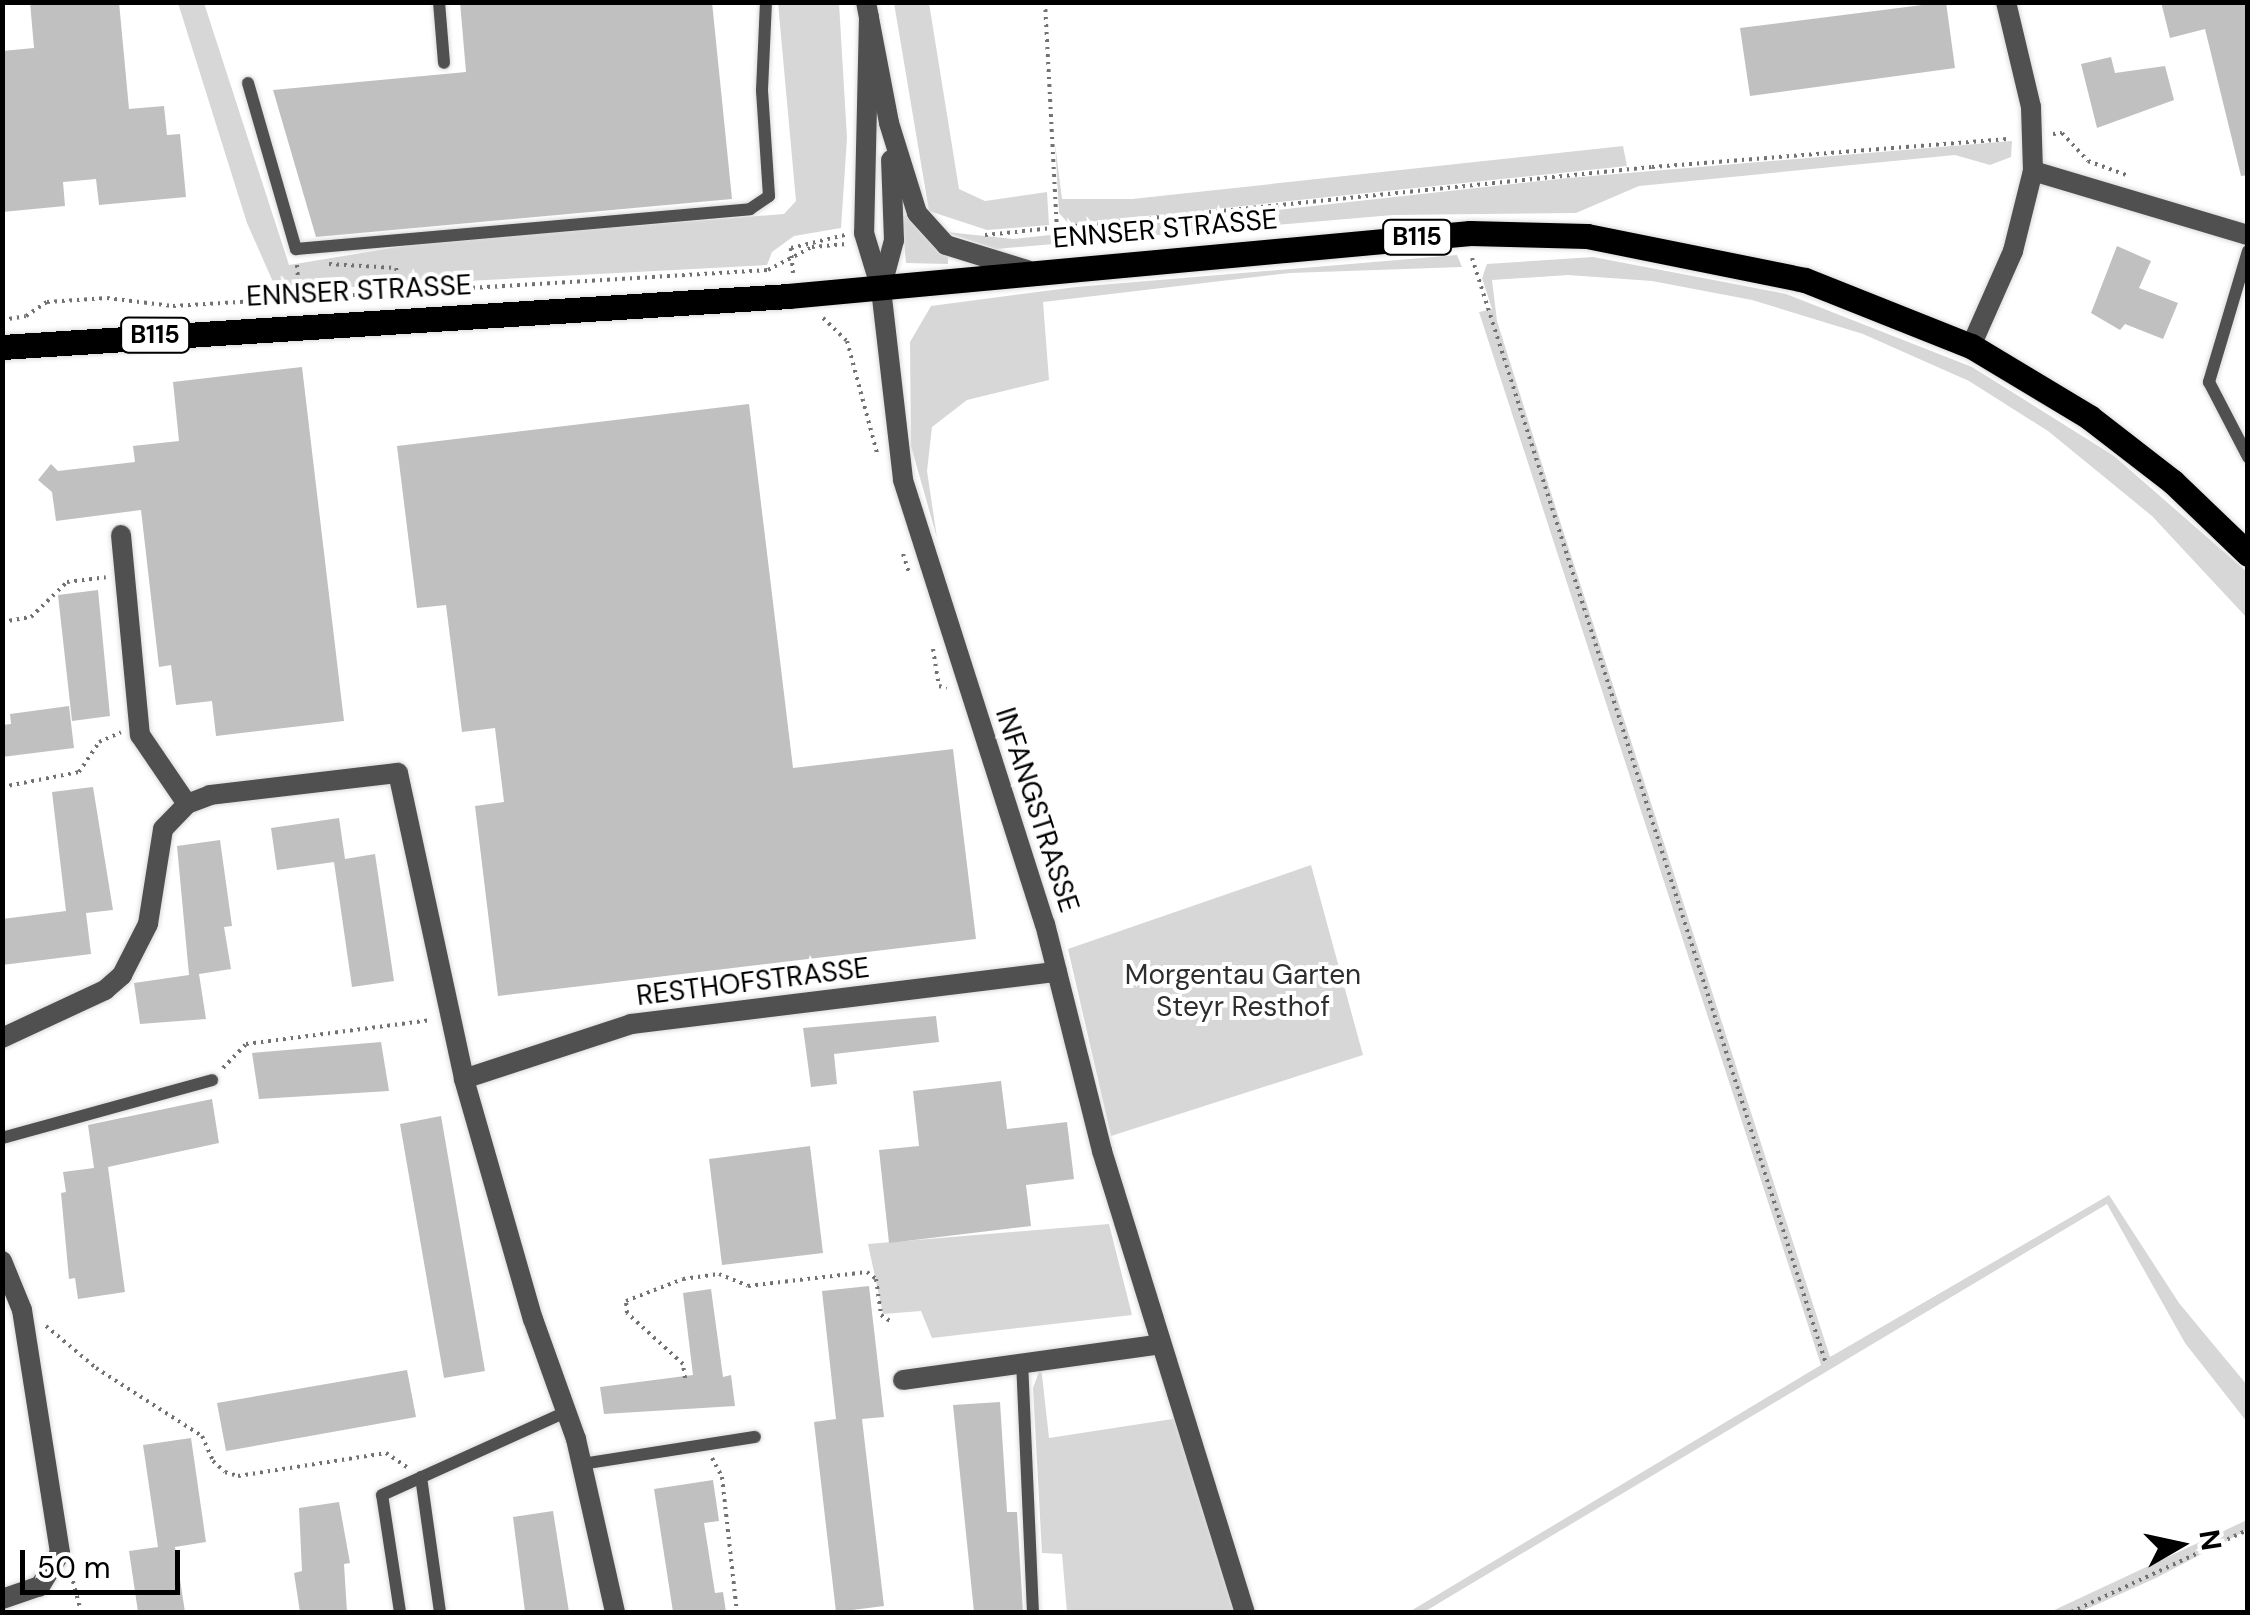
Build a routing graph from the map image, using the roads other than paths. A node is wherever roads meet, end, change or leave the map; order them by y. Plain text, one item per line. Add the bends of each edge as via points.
1 (439, 2) edge
2 (766, 2) edge
3 (2006, 2) edge
4 (867, 10) edge
5 (444, 63) dead end
6 (248, 83) dead end
7 (889, 124) junction
8 (2033, 172) junction
9 (2248, 234) edge
10 (2248, 251) edge
11 (1034, 272) junction
12 (880, 288) junction
13 (1971, 346) junction
14 (2, 347) edge
15 (2248, 457) edge
16 (121, 535) dead end
17 (2248, 554) edge
18 (187, 804) junction
19 (1057, 972) junction
20 (2, 1038) edge
21 (464, 1079) junction
22 (212, 1080) road end
23 (2, 1138) edge
24 (2, 1262) edge
25 (1161, 1344) junction
26 (1022, 1361) junction
27 (903, 1380) dead end
28 (566, 1412) junction
29 (756, 1437) dead end
30 (582, 1464) junction
31 (421, 1477) junction
32 (2, 1598) edge
33 (400, 1612) edge
34 (440, 1612) edge
35 (615, 1612) edge
36 (1034, 1612) edge
37 (1245, 1612) edge

1 - 5 lane
2 - 6 lane via 762,90 770,196 764,203 296,250
3 - 8 street via 2022,138
4 - 7 street
4 - 12 street via 865,242
7 - 11 street via 913,204 937,238
7 - 12 street via 894,232
8 - 9 street
8 - 13 street via 2013,252
10 - 15 lane via 2209,382
11 - 12 main road, ENNSER STRASSE / B115
11 - 13 main road, ENNSER STRASSE / B115 via 1470,233 1587,236 1737,262 1862,299
12 - 14 main road, ENNSER STRASSE / B115
12 - 19 street, INFANGSTRASSE via 902,480
13 - 17 main road, ENNSER STRASSE / B115 via 2089,417 2174,482
16 - 18 street via 140,735
18 - 20 street via 163,829 148,924 122,974 105,990
18 - 21 street via 210,795 398,773
19 - 21 street, RESTHOFSTRASSE via 631,1024
19 - 25 street, INFANGSTRASSE via 1087,1101
21 - 28 street
22 - 23 lane
24 - 32 street via 22,1310 60,1553 40,1586
25 - 26 street
25 - 37 street, INFANGSTRASSE
26 - 27 street
26 - 36 lane
28 - 30 street
28 - 31 lane
29 - 30 lane
30 - 35 street
31 - 33 lane via 382,1494
31 - 34 lane

